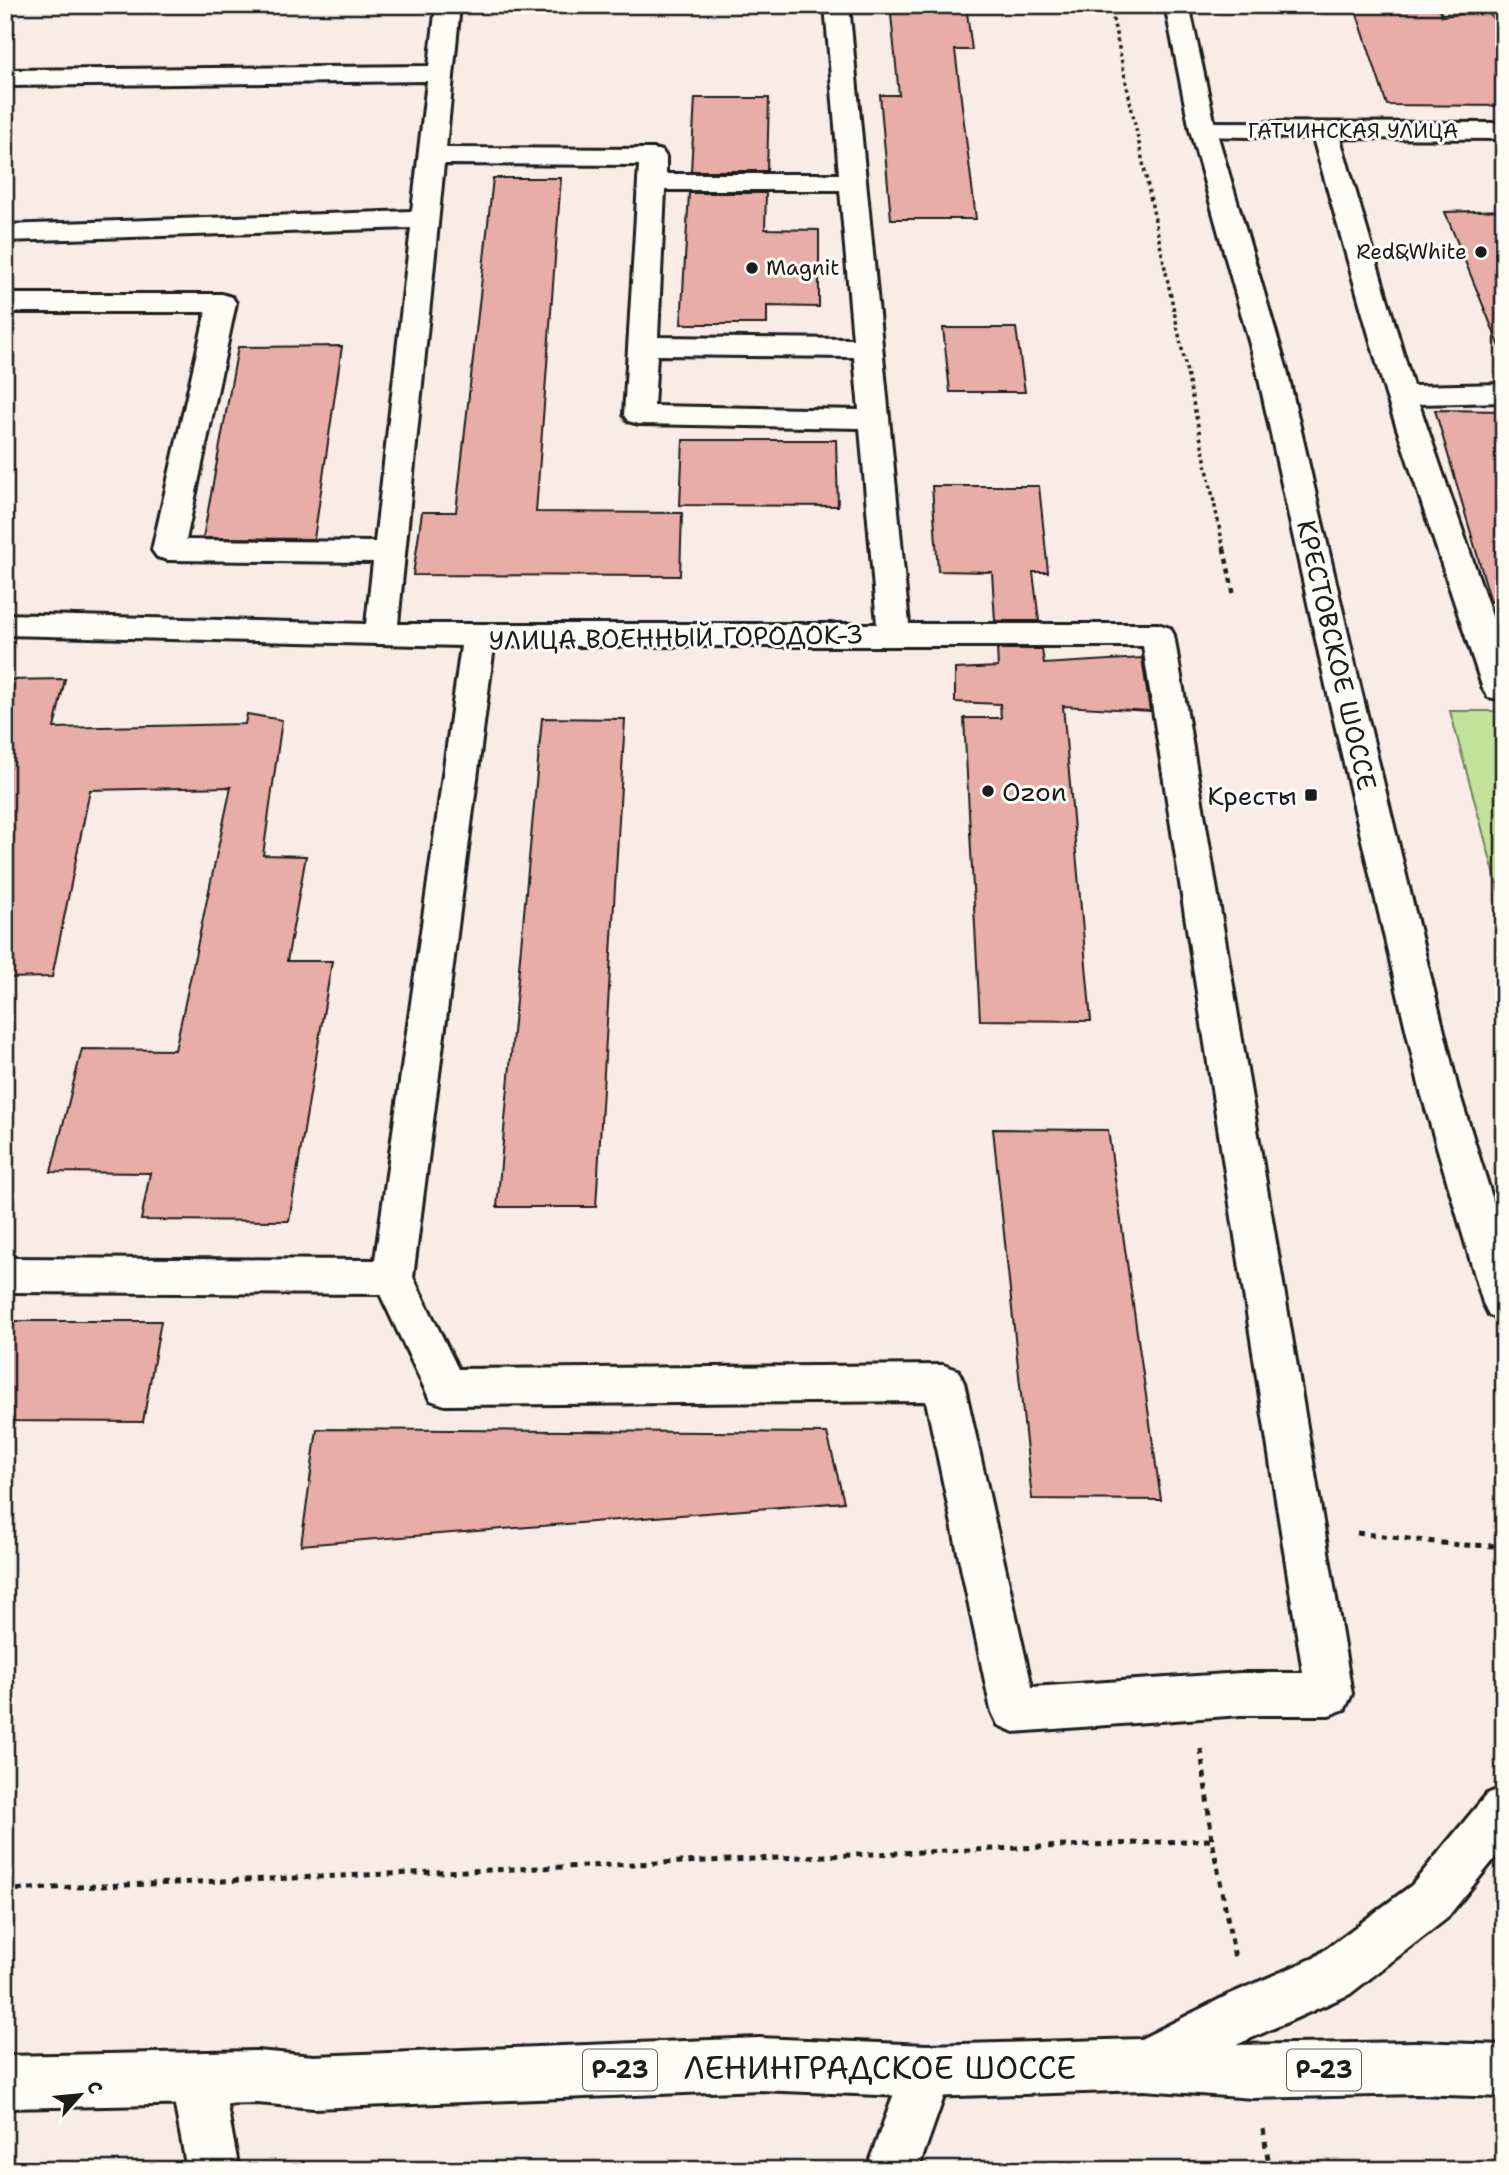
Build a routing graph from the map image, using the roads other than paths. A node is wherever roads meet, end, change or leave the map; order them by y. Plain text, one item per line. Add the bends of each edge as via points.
1 (448, 5) edge
2 (837, 5) edge
3 (1177, 5) edge
4 (439, 73) junction
5 (5, 78) edge
6 (1203, 130) junction
7 (1324, 130) junction
8 (1504, 131) edge
9 (430, 156) junction
10 (652, 182) junction
11 (855, 182) junction
12 (423, 219) junction
13 (5, 233) edge
14 (5, 303) edge
15 (645, 346) junction
16 (868, 348) junction
17 (1504, 393) edge
18 (1401, 395) junction
19 (873, 418) junction
20 (389, 552) junction
21 (5, 624) edge
22 (381, 635) junction
23 (479, 635) junction
24 (894, 635) junction
25 (1502, 689) edge
26 (5, 1275) edge
27 (393, 1277) junction
28 (1504, 1303) edge
29 (1504, 1810) edge
30 (1144, 2064) junction
31 (927, 2071) junction
32 (1504, 2071) edge
33 (196, 2079) junction
34 (5, 2082) edge
35 (213, 2170) edge
36 (892, 2170) edge

1 - 4 main road
2 - 11 main road, УЛИЦА ВОЕННЫЙ ГОРОДОК-3
3 - 6 main road, КРЕСТОВСКОЕ ШОССЕ
4 - 5 main road
4 - 9 main road
6 - 7 main road, ГАТЧИНСКАЯ УЛИЦА
6 - 28 main road, КРЕСТОВСКОЕ ШОССЕ via 1272,370 1439,1089
7 - 8 main road, ГАТЧИНСКАЯ УЛИЦА
7 - 18 main road
9 - 10 main road via 653,157
9 - 12 main road
10 - 11 main road
10 - 15 main road
11 - 16 main road, УЛИЦА ВОЕННЫЙ ГОРОДОК-3
12 - 13 main road
12 - 20 main road
14 - 20 main road via 222,303 168,550
15 - 16 main road
15 - 19 main road via 639,415
16 - 19 main road, УЛИЦА ВОЕННЫЙ ГОРОДОК-3
17 - 18 main road
18 - 25 main road
19 - 24 main road, УЛИЦА ВОЕННЫЙ ГОРОДОК-3
20 - 22 main road
21 - 22 main road
22 - 23 main road
23 - 24 main road, УЛИЦА ВОЕННЫЙ ГОРОДОК-3
23 - 27 main road, УЛИЦА ВОЕННЫЙ ГОРОДОК-3
24 - 27 main road via 1158,635 1329,1694 1195,1697 1014,1710 943,1383 445,1387
26 - 27 main road
29 - 30 main road via 1429,1902 1332,1976
30 - 31 main road, ЛЕНИНГРАДСКОЕ ШОССЕ / Р-23
30 - 32 main road, ЛЕНИНГРАДСКОЕ ШОССЕ / Р-23 via 1253,2072
31 - 33 main road, ЛЕНИНГРАДСКОЕ ШОССЕ / Р-23 via 759,2064 314,2082 257,2077
31 - 36 main road
33 - 34 main road, ЛЕНИНГРАДСКОЕ ШОССЕ / Р-23
33 - 35 main road

